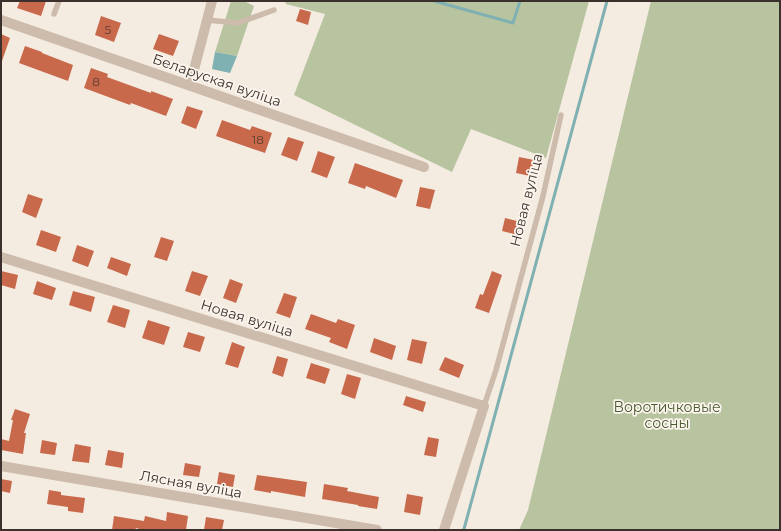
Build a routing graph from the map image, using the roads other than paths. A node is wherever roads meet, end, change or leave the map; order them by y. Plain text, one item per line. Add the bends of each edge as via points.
1 (59, 1) edge
2 (212, 1) edge
3 (274, 10) dead end
4 (54, 14) dead end
5 (1, 20) edge
6 (207, 20) junction
7 (190, 85) junction
8 (561, 115) dead end
9 (424, 167) dead end
10 (1, 257) edge
11 (484, 406) junction
12 (1, 466) edge
13 (377, 530) edge
14 (444, 530) edge

1 - 4 lane
2 - 6 street
3 - 6 lane via 238,23
5 - 7 street, Беларуская вуліца
6 - 7 street
7 - 9 street, Беларуская вуліца
8 - 11 lane, Новая вуліца via 541,203
10 - 11 street, Новая вуліца
11 - 14 street, Новая вуліца
12 - 13 street, Лясная вуліца

